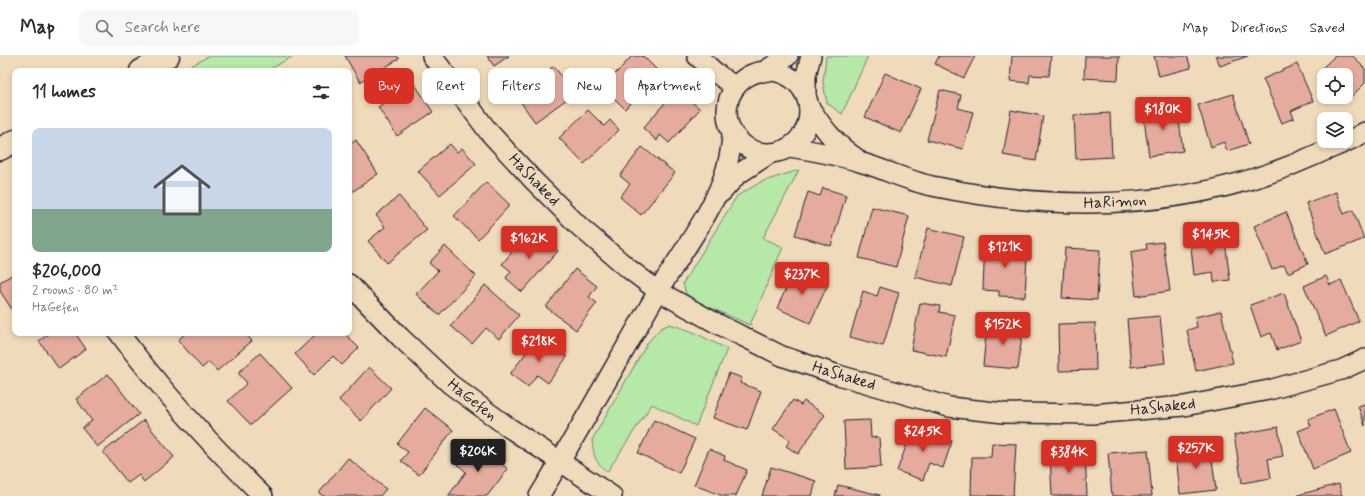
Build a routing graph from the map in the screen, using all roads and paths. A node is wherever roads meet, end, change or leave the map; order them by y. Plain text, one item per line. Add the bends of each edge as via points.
1 (168, 56) edge
2 (432, 56) edge
3 (697, 56) edge
4 (788, 56) edge
5 (811, 56) edge
6 (146, 68) edge
7 (763, 72) junction
8 (735, 87) junction
9 (808, 101) junction
10 (732, 133) junction
11 (1363, 133) edge
12 (12, 143) edge
13 (790, 148) junction
14 (0, 149) edge
15 (769, 154) junction
16 (864, 163) junction
17 (715, 199) junction
18 (352, 287) edge
19 (658, 292) junction
20 (121, 336) edge
21 (1365, 359) edge
22 (560, 462) junction
23 (263, 496) edge
24 (539, 496) edge
25 (612, 496) edge

1 - 6 main road
2 - 19 street, HaShaked via 488,132 534,181 580,227
3 - 8 street
4 - 7 street
5 - 9 street via 806,75
7 - 8 street via 746,77
7 - 9 street via 773,71 787,75 798,83
8 - 10 street via 727,109
9 - 13 street via 809,122 803,135
9 - 16 street, HaRimon via 825,130 846,151
10 - 15 street via 749,150
10 - 17 street via 728,165
11 - 16 street, HaRimon via 1302,162 1255,179 1167,199 1126,202 1069,204 971,193 930,185
12 - 14 main road
13 - 15 street
13 - 16 street, HaRimon via 827,153
15 - 17 street via 737,175
17 - 19 street
18 - 22 street, HaGefen via 400,338 450,384 508,428
19 - 21 street, HaShaked via 782,356 949,407 1004,413 1092,414 1184,406 1269,390 1341,370
19 - 22 street
20 - 23 street via 204,435
22 - 24 street
22 - 25 street, HaGefen

